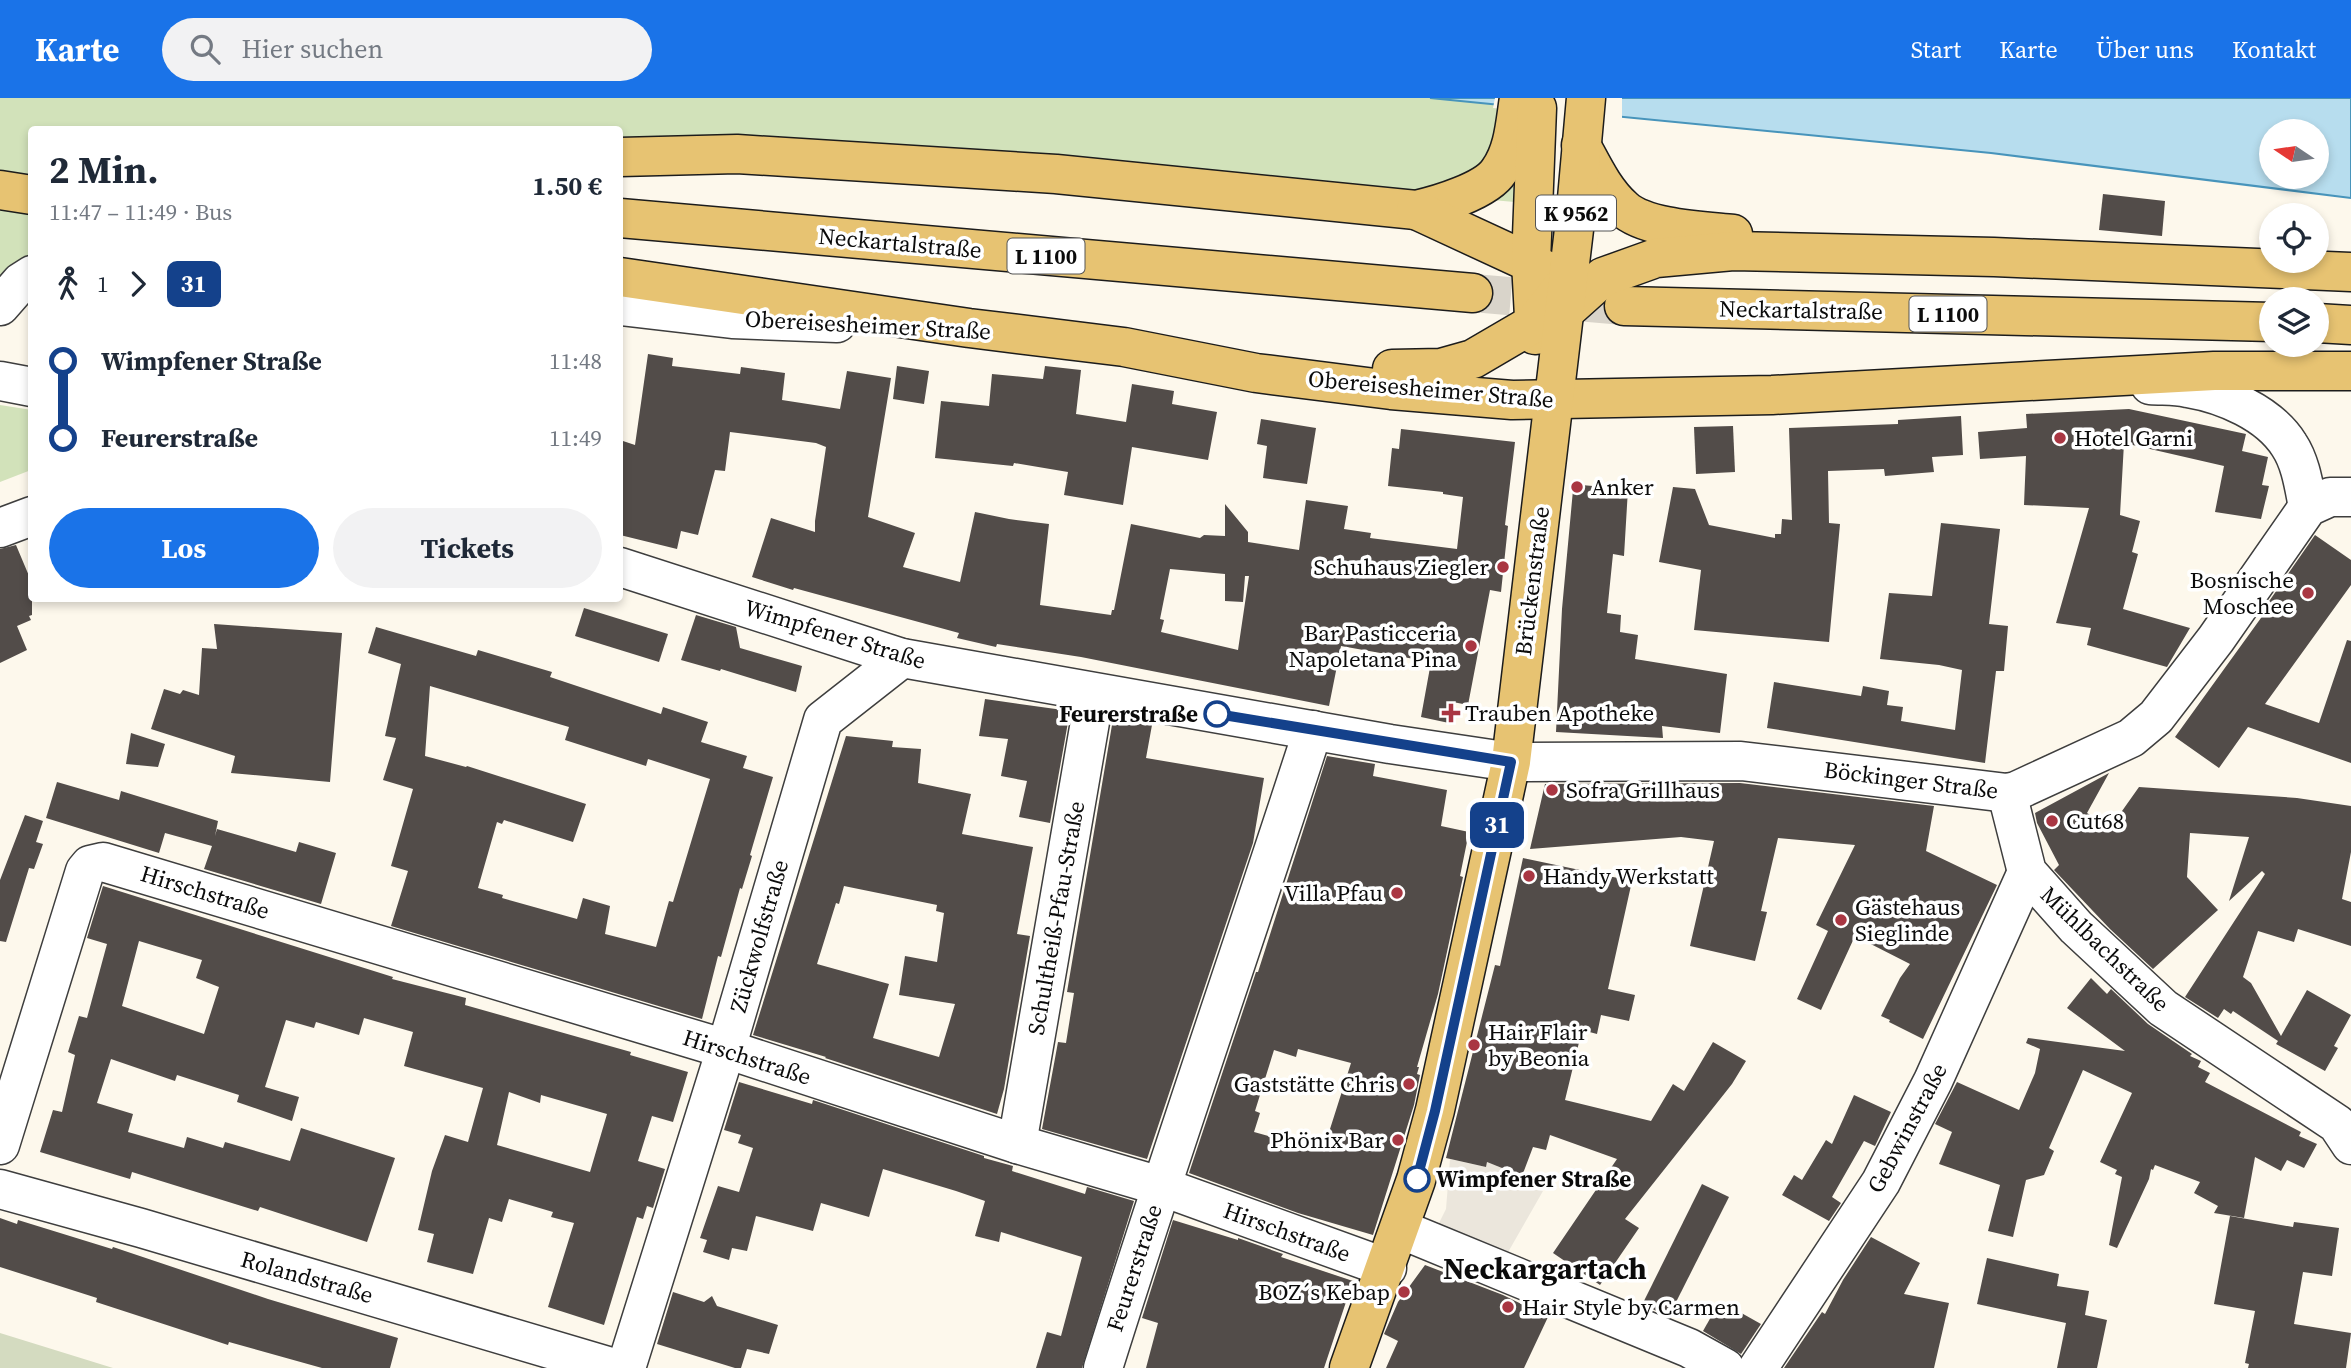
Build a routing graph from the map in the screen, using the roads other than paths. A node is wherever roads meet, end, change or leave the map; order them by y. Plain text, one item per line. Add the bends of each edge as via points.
1 (1519, 98) edge
2 (1537, 98) edge
3 (1586, 98) edge
4 (1524, 141) junction
5 (1581, 145) junction
6 (623, 157) edge
7 (1416, 210) junction
8 (623, 218) edge
9 (1994, 257) junction
10 (1531, 262) junction
11 (2351, 272) edge
12 (623, 277) edge
13 (28, 278) edge
14 (1473, 293) tunnel mouth
15 (0, 306) edge
16 (623, 306) edge
17 (1555, 306) junction
18 (1625, 306) tunnel mouth
19 (2259, 322) edge
20 (2329, 324) edge
21 (2351, 325) edge
22 (970, 328) junction
23 (1124, 347) junction
24 (2351, 371) edge
25 (0, 381) edge
26 (2057, 381) junction
27 (28, 386) edge
28 (1548, 386) junction
29 (2351, 497) edge
30 (2308, 507) junction
31 (28, 518) edge
32 (0, 528) edge
33 (623, 567) edge
34 (902, 658) junction
35 (1095, 693) junction
36 (1313, 730) junction
37 (1511, 762) junction
38 (2007, 793) junction
39 (2027, 872) junction
40 (726, 1049) junction
41 (1017, 1144) junction
42 (0, 1145) edge
43 (2351, 1145) edge
44 (1160, 1186) junction
45 (0, 1189) edge
46 (1401, 1229) junction
47 (1387, 1268) junction
48 (614, 1368) edge
49 (626, 1368) edge
50 (1103, 1368) edge
51 (1349, 1368) edge
52 (1725, 1368) edge
53 (1758, 1368) edge

1 - 4 main road
2 - 4 main road, K 9562
3 - 5 main road, K 9562
4 - 7 main road via 1498,173 1447,202
4 - 10 main road, K 9562
5 - 9 main road via 1600,181 1624,210 1643,220 1685,229
5 - 17 main road, K 9562
6 - 7 main road via 737,154 1056,174
7 - 10 main road
8 - 14 main road, Neckartalstraße / L 1100
9 - 11 main road
9 - 17 main road via 1733,251 1656,258 1603,277
10 - 17 main road
10 - 17 main road, K 9562
12 - 22 main road
13 - 15 street
16 - 22 street, Obereisesheimer Straße via 732,319
17 - 23 main road via 1474,359 1441,368 1403,370
17 - 28 main road, K 9562
18 - 19 main road, Neckartalstraße / L 1100
20 - 21 main road
22 - 23 main road, Obereisesheimer Straße
23 - 28 main road, Obereisesheimer Straße via 1256,373 1391,390 1512,400
24 - 26 main road via 2214,372
25 - 27 street
26 - 28 main road, Obereisesheimer Straße via 1772,395
26 - 30 street, Obereisesheimer Straße via 2186,387 2251,411 2289,445
28 - 37 main road, Brückenstraße / K 9562
29 - 30 street via 2330,498
30 - 38 street, Böckinger Straße via 2156,717 2131,738
31 - 32 street
33 - 34 street, Wimpfener Straße
34 - 35 street, Wimpfener Straße
34 - 40 street, Zückwolfstraße via 823,720
35 - 36 street, Wimpfener Straße
35 - 41 street, Schultheiß-Pfau-Straße
36 - 37 street, Wimpfener Straße
36 - 44 street, Feurerstraße
37 - 38 street, Böckinger Straße via 1741,761
37 - 46 main road, K 9562 via 1435,1111
38 - 39 street, Mühlbachstraße
39 - 43 street, Mühlbachstraße via 2076,927 2162,1008 2337,1124
39 - 53 street, Gebwinstraße via 1933,1081 1881,1182
40 - 41 street, Hirschstraße
40 - 42 street, Hirschstraße via 103,862 90,864 85,871
40 - 49 street, Zückwolfstraße
41 - 44 street, Hirschstraße
44 - 47 street, Hirschstraße
44 - 50 street, Feurerstraße
45 - 48 street, Rolandstraße
46 - 47 main road, K 9562
46 - 52 street via 1689,1348
47 - 51 main road, K 9562

